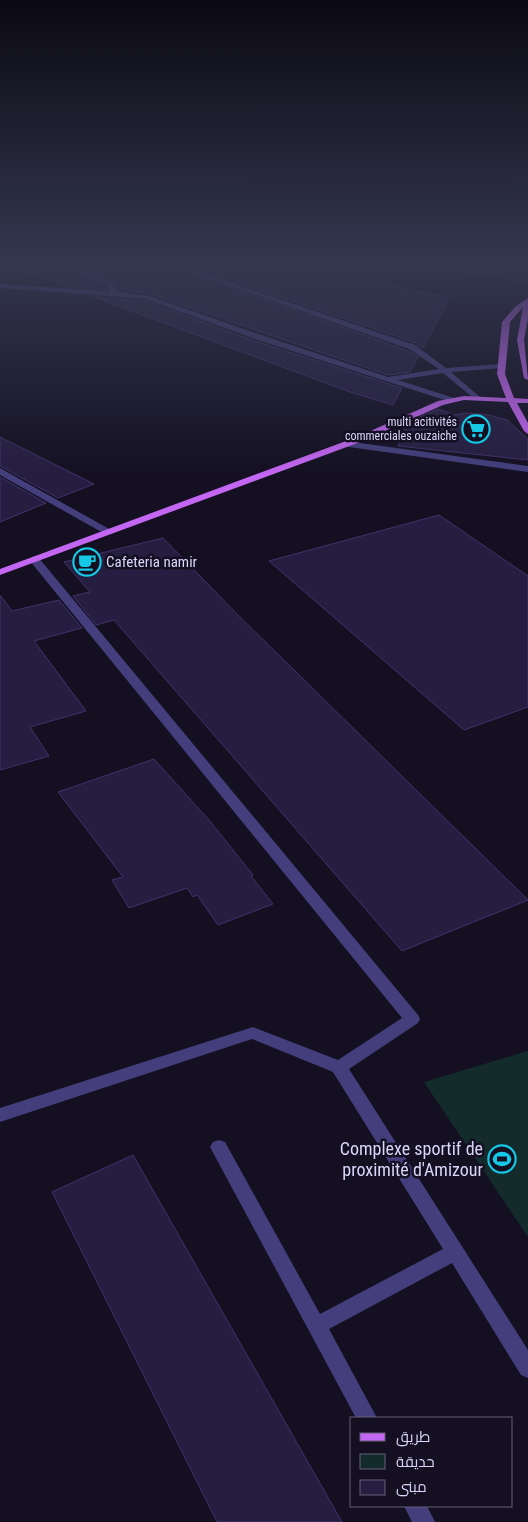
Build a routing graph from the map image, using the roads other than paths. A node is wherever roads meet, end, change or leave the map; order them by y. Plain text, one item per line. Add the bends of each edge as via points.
1 (247, 333) edge
2 (372, 333) edge
3 (505, 333) edge
4 (521, 333) edge
5 (502, 366) junction
6 (447, 370) junction
7 (528, 378) edge
8 (389, 380) junction
9 (477, 399) junction
10 (451, 400) junction
11 (511, 400) junction
12 (528, 401) edge
13 (528, 431) edge
14 (345, 444) junction
15 (528, 469) edge
16 (0, 471) edge
17 (108, 532) junction
18 (34, 559) junction
19 (0, 572) edge
20 (339, 1067) junction
21 (0, 1115) edge
22 (219, 1147) dead end
23 (455, 1252) junction
24 (316, 1326) junction
25 (528, 1368) edge
26 (366, 1417) edge
27 (416, 1507) edge
28 (424, 1522) edge

1 - 8 street
2 - 6 street via 412,347
3 - 5 main road
4 - 7 main road via 520,344
5 - 6 street
5 - 11 main road via 501,374
6 - 8 street
6 - 9 street
8 - 10 street
9 - 10 main road
9 - 11 main road
10 - 14 main road
11 - 12 main road
11 - 13 main road
14 - 15 street
14 - 17 main road
16 - 17 street
17 - 18 main road
18 - 19 main road
18 - 20 street via 412,1019
20 - 21 street via 254,1033
20 - 23 street
22 - 24 street
23 - 24 street
23 - 25 street
24 - 26 street
27 - 28 street

